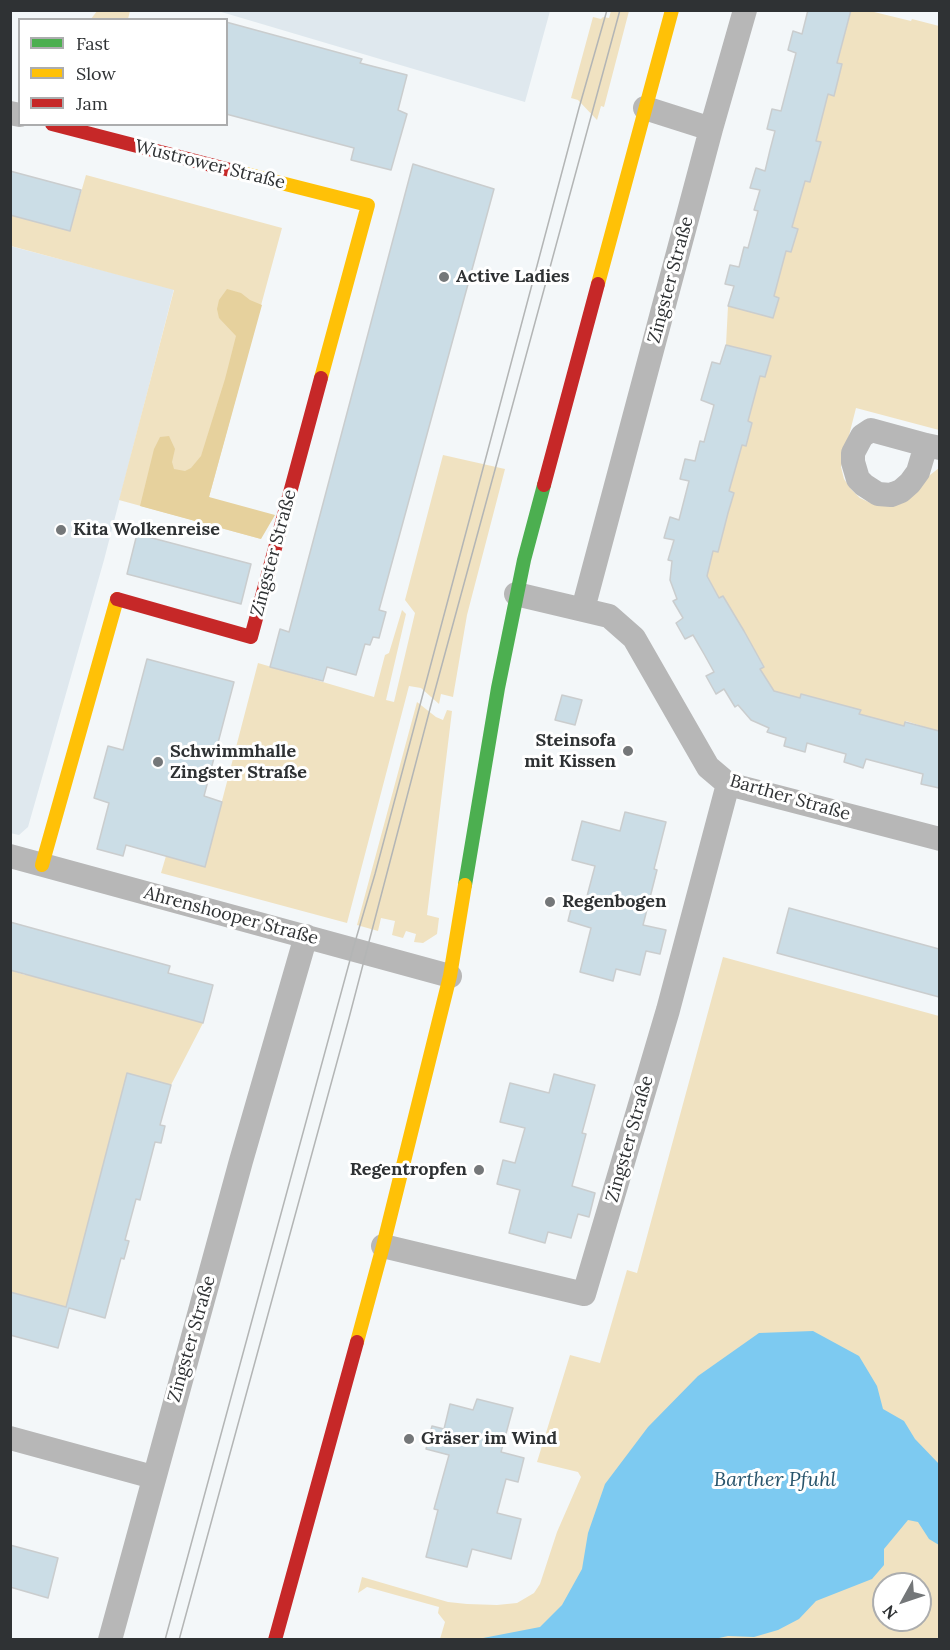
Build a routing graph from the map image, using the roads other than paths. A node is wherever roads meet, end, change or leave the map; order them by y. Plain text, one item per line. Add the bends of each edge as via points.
1 (672, 10) edge
2 (745, 10) edge
3 (645, 108) junction
4 (60, 126) edge
5 (711, 129) junction
6 (368, 205) joint
7 (516, 594) junction
8 (583, 609) junction
9 (728, 784) junction
10 (939, 839) edge
11 (10, 856) edge
12 (42, 865) junction
13 (306, 936) junction
14 (450, 976) junction
15 (383, 1246) junction
16 (10, 1438) edge
17 (153, 1477) junction
18 (110, 1640) edge
19 (275, 1640) edge

1 - 3 street
2 - 5 street, Zingster Straße
3 - 5 street
3 - 7 street
4 - 6 street, Wustrower Straße
5 - 8 street, Zingster Straße
6 - 12 street, Zingster Straße via 251,637 116,599
7 - 8 street
7 - 14 street
8 - 9 street, Barther Straße via 609,616 634,638 708,767
9 - 10 street, Barther Straße
9 - 15 street, Zingster Straße via 668,1010 584,1294
11 - 12 street, Ahrenshooper Straße
12 - 13 street, Ahrenshooper Straße
13 - 14 street, Ahrenshooper Straße
13 - 17 street, Zingster Straße
14 - 15 street
15 - 19 street
16 - 17 street
17 - 18 street, Zingster Straße

